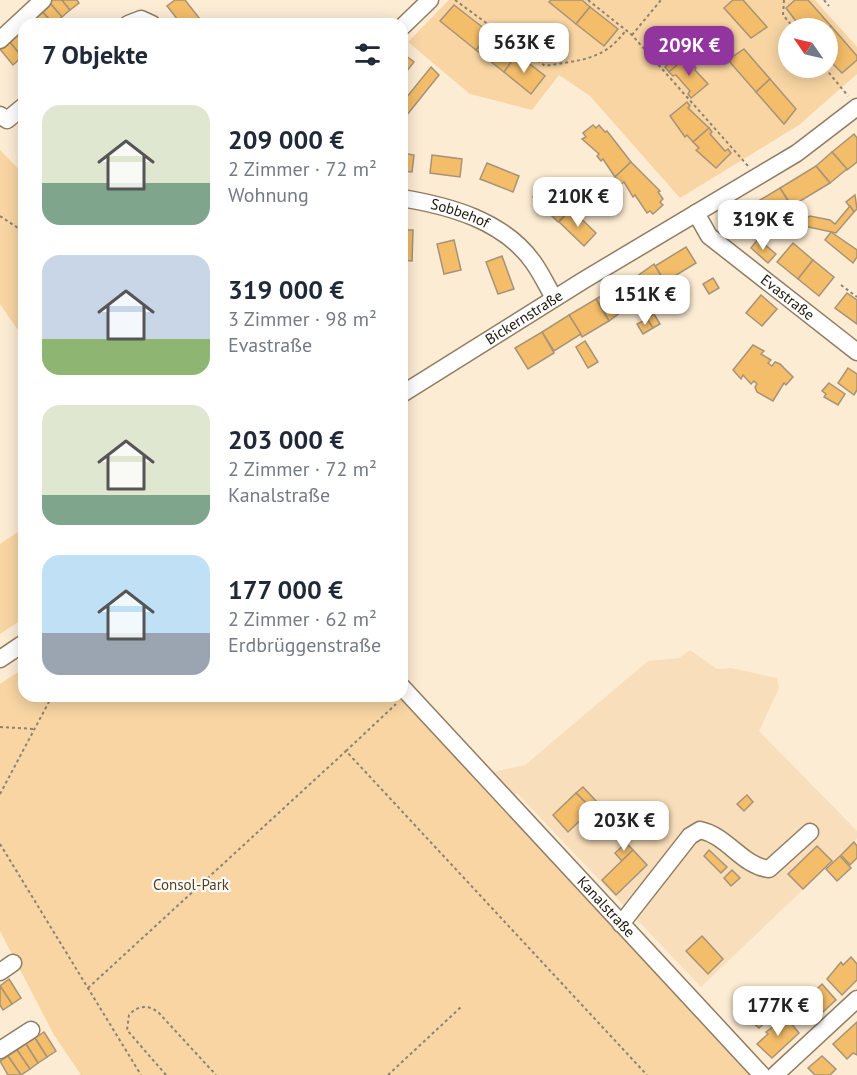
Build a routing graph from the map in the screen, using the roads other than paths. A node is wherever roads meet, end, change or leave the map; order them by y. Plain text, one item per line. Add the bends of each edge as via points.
1 (43, 0) edge
2 (430, 0) edge
3 (24, 18) edge
4 (408, 21) edge
5 (18, 23) edge
6 (0, 40) edge
7 (857, 107) edge
8 (18, 111) edge
9 (0, 115) edge
10 (408, 200) edge
11 (696, 213) junction
12 (554, 298) junction
13 (857, 352) edge
14 (408, 390) edge
15 (18, 647) edge
16 (0, 659) edge
17 (408, 693) edge
18 (810, 832) dead end
19 (621, 924) junction
20 (857, 999) edge
21 (31, 1030) dead end
22 (0, 1050) edge
23 (762, 1075) edge
24 (776, 1075) edge

1 - 3 street
2 - 4 street
5 - 6 street
7 - 11 street, Bickernstraße via 797,153
8 - 9 street via 7,120
10 - 12 street, Sobbehof via 474,216 505,236 532,260
11 - 12 street, Bickernstraße
11 - 13 street, Evastraße via 709,236
12 - 14 street, Bickernstraße
15 - 16 street
17 - 19 street, Kanalstraße
18 - 19 street via 768,869 757,868 715,833 700,830 690,836
19 - 23 street, Kanalstraße
20 - 24 street
21 - 22 street

